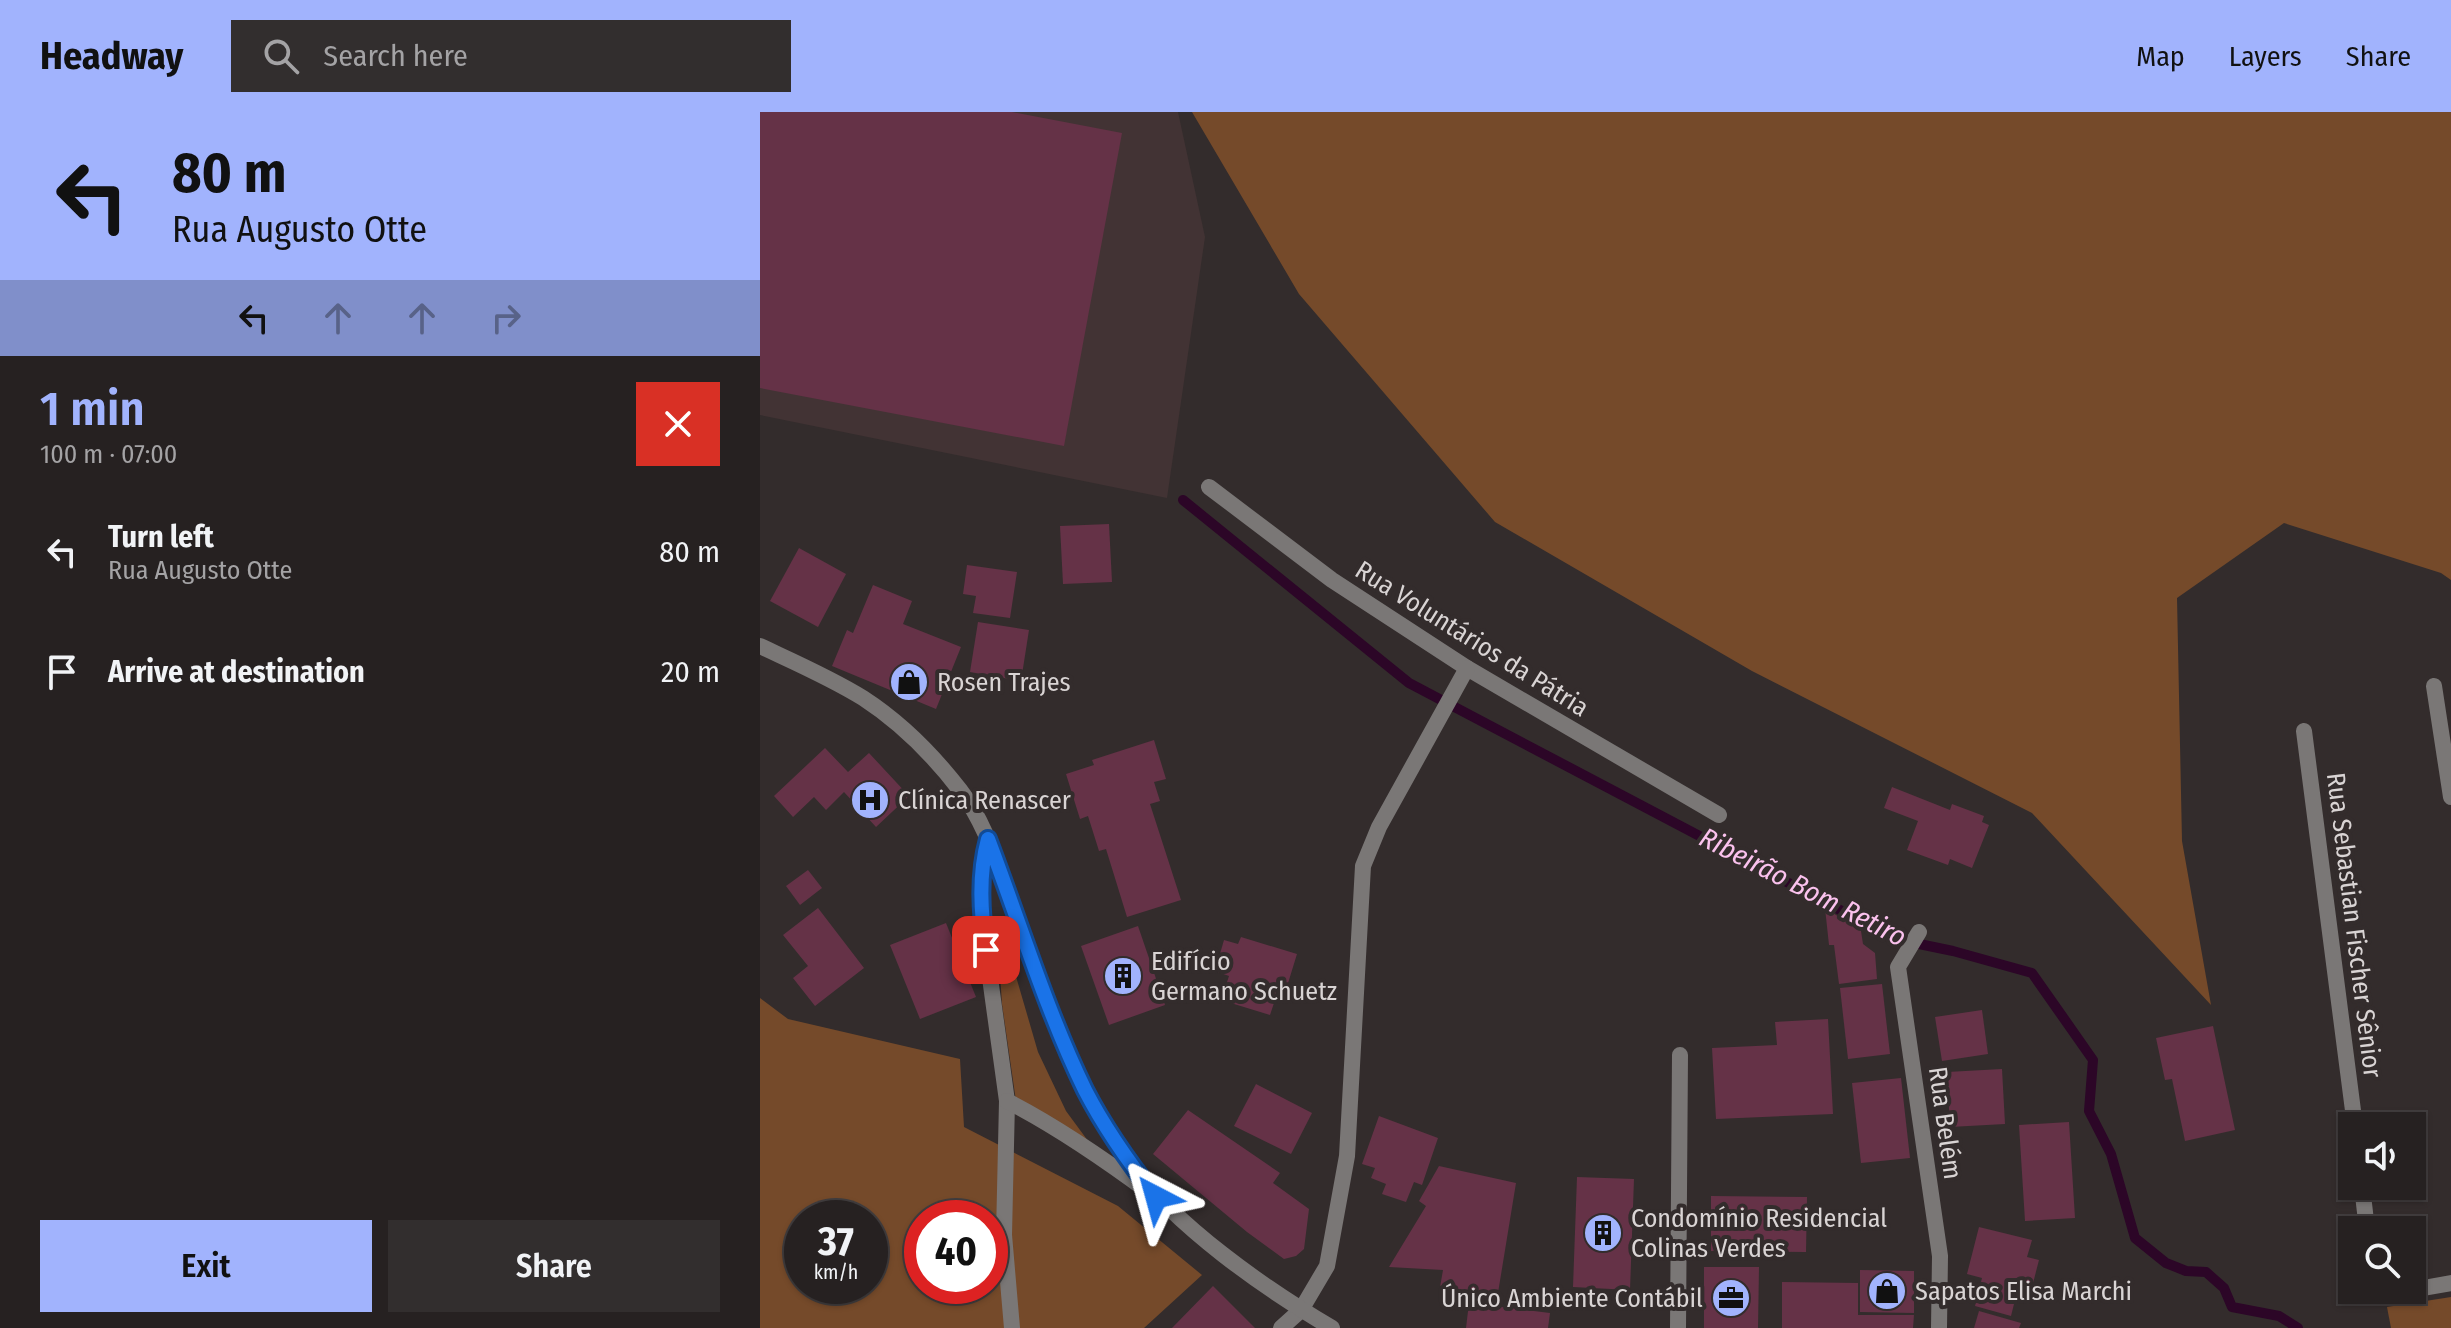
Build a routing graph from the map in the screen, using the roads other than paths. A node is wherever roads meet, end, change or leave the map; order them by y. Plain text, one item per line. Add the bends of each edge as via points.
1 (1209, 487) dead end
2 (760, 646) edge
3 (1467, 668) junction
4 (2434, 686) dead end
5 (2304, 731) dead end
6 (2451, 797) edge
7 (1719, 815) dead end
8 (988, 839) junction
9 (1919, 932) dead end
10 (1680, 1055) dead end
11 (1007, 1101) junction
12 (2353, 1112) edge
13 (1156, 1197) junction
14 (2451, 1283) edge
15 (2426, 1287) edge
16 (1301, 1310) junction
17 (1012, 1328) edge
18 (1281, 1328) edge
19 (1332, 1328) edge
20 (1678, 1328) edge
21 (1939, 1328) edge

1 - 3 street, Rua Voluntários da Pátria via 1332,580
2 - 8 street via 863,698 899,726 962,792
3 - 7 street, Rua Voluntários da Pátria
3 - 16 street via 1363,866 1347,1156 1327,1266
4 - 6 street
5 - 12 street, Rua Sebastian Fischer Sênior
8 - 11 street via 982,862 982,920
8 - 13 street via 1086,1092
9 - 21 street, Rua Belém via 1898,967 1940,1256
10 - 20 street
11 - 13 street via 1099,1155
11 - 17 street via 1004,1235
13 - 16 street
14 - 15 street
16 - 18 street
16 - 19 street

